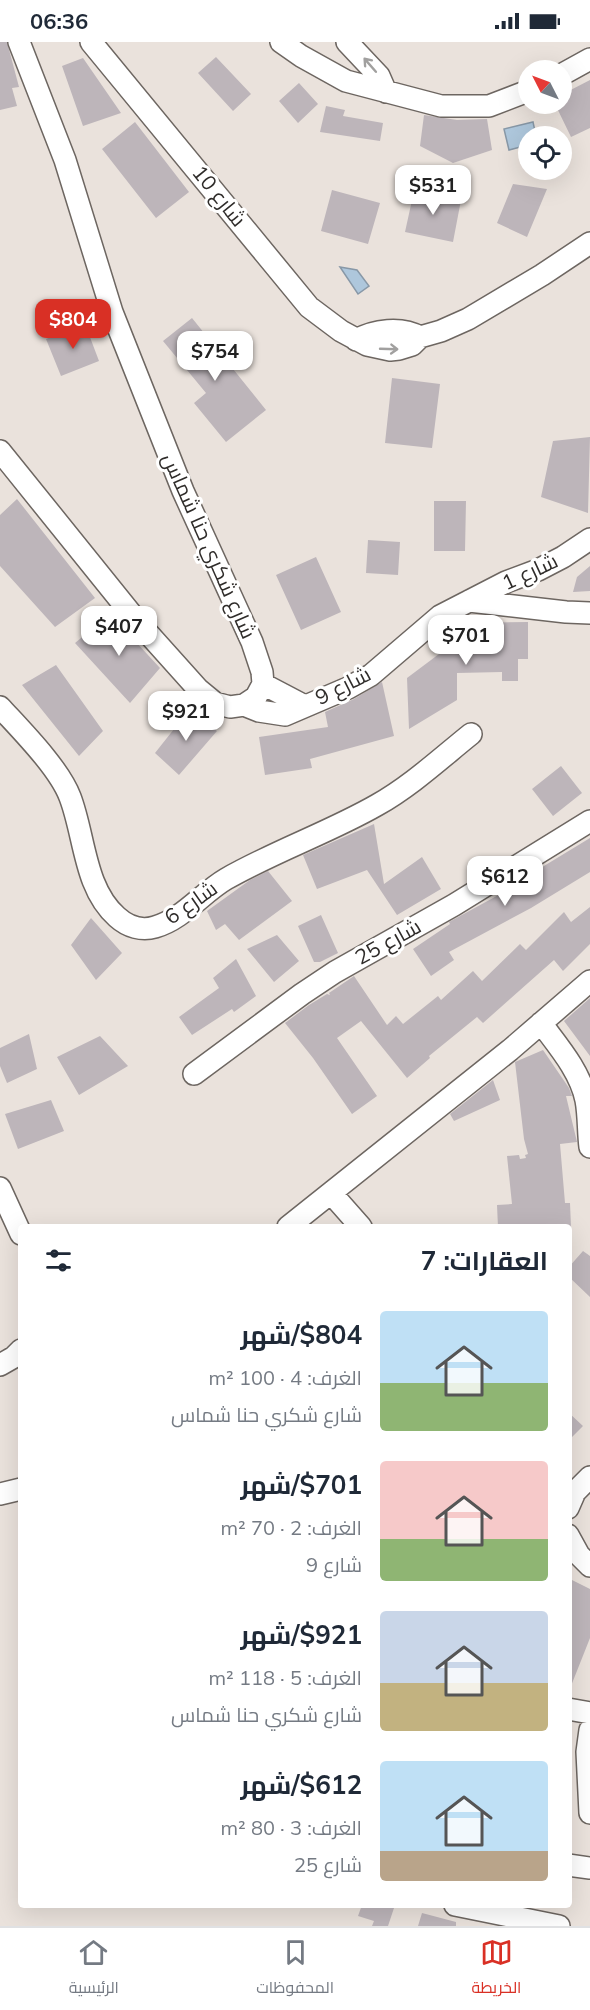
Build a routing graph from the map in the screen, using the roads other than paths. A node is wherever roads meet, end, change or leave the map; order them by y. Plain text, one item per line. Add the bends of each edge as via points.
1 (19, 42) edge
2 (91, 42) edge
3 (281, 42) edge
4 (347, 42) edge
5 (304, 49) edge
6 (590, 59) edge
7 (572, 69) edge
8 (386, 92) junction
9 (518, 95) edge
10 (590, 243) edge
11 (0, 451) edge
12 (590, 539) edge
13 (468, 601) junction
14 (590, 613) edge
15 (263, 684) junction
16 (244, 705) junction
17 (303, 705) junction
18 (0, 707) edge
19 (471, 734) dead end
20 (590, 821) edge
21 (590, 981) edge
22 (542, 1023) junction
23 (194, 1074) dead end
24 (590, 1147) edge
25 (0, 1188) edge
26 (331, 1193) junction
27 (292, 1224) edge
28 (359, 1224) edge
29 (18, 1227) edge
30 (18, 1353) edge
31 (0, 1365) edge
32 (590, 1477) edge
33 (18, 1490) edge
34 (0, 1494) edge
35 (572, 1499) edge
36 (572, 1542) edge
37 (590, 1566) edge
38 (572, 1711) edge
39 (590, 1713) edge
40 (590, 1730) edge
41 (589, 1777) edge
42 (590, 1813) edge
43 (572, 1865) edge
44 (590, 1868) edge
45 (470, 1908) edge
46 (559, 1926) edge

1 - 15 street, شارع شكري حنا شماس via 65,160 112,312 183,491 252,642
2 - 10 street, شارع 10 via 309,307 367,345 390,350 412,345 420,337 468,319
3 - 5 street
8 -> 4 street via 379,76
5 - 8 street via 346,81
6 - 7 street
8 - 9 street via 441,106 489,106
11 - 16 street via 137,621 198,689 215,703
12 - 13 street, شارع 1 via 538,570
13 - 14 street
13 - 17 street, شارع 9 via 440,616 371,675
15 - 16 street via 256,697
15 - 17 street, شارع 9
16 - 17 street, شارع 9 via 285,714
18 - 19 street, شارع 6 via 44,757 69,795 102,900 118,918 133,927 147,929 182,913 225,880 378,805
20 - 23 street, شارع 25 via 318,983
21 - 22 street
22 - 24 street via 583,1090
22 - 26 street
25 - 29 street
26 - 27 street
26 - 28 street
30 - 31 street
32 - 35 street
33 - 34 street
36 - 37 street
38 - 39 street
40 - 41 street
41 - 42 street
43 - 44 street
45 - 46 street

